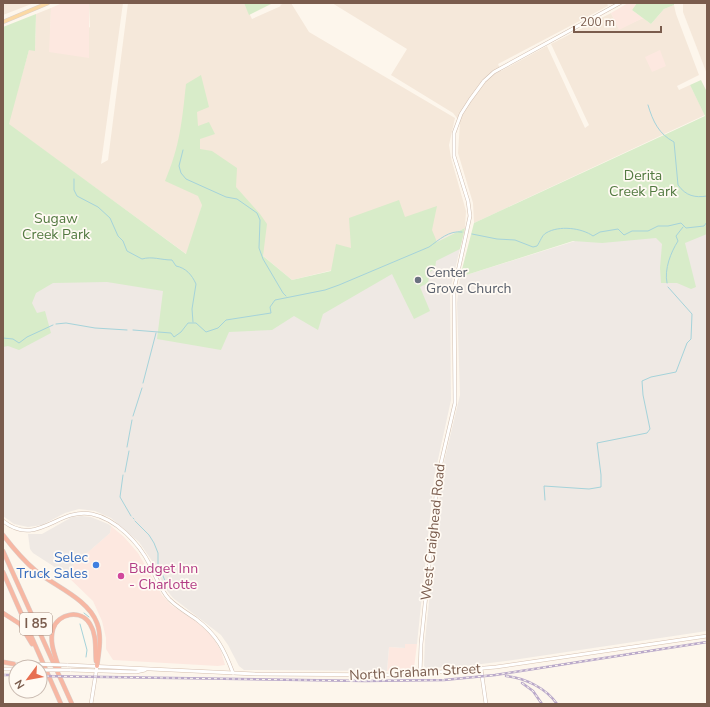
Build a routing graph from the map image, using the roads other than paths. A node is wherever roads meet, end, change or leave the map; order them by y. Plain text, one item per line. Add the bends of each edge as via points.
1 (48, 3) edge
2 (620, 3) edge
3 (3, 22) edge
4 (3, 521) edge
5 (3, 535) edge
6 (3, 551) edge
7 (3, 572) edge
8 (3, 613) edge
9 (707, 636) edge
10 (40, 658) junction
11 (48, 664) edge
12 (97, 666) junction
13 (481, 669) junction
14 (48, 670) edge
15 (145, 670) junction
16 (96, 672) junction
17 (233, 673) junction
18 (420, 674) junction
19 (69, 697) junction
20 (61, 704) edge
21 (72, 704) edge
22 (91, 704) edge
23 (486, 704) edge

1 - 3 main road
2 - 18 street, West Craighead Road via 494,72 470,100 456,126 454,156 470,216 454,290 455,403 438,476
4 - 17 street via 13,527 28,530 44,528 66,516 79,513 95,515 110,522 140,549 168,598 214,635 226,653
5 - 12 highway via 33,568 82,604 92,615 100,638
6 - 19 highway, I 85
7 - 10 highway, I 85
8 - 10 highway via 16,620 22,627
9 - 13 street, North Graham Street
10 - 20 highway, I 85
11 - 12 street, North Graham Street, bridge
12 - 15 street, North Graham Street
12 - 16 street
12 - 19 highway via 90,624 75,614 61,618 53,628 52,643
13 - 18 street, North Graham Street
13 - 23 street
14 - 16 street, North Graham Street, bridge
15 - 16 street, North Graham Street
15 - 17 street, North Graham Street
16 - 22 street
17 - 18 street, North Graham Street via 325,676
19 - 21 highway, I 85

